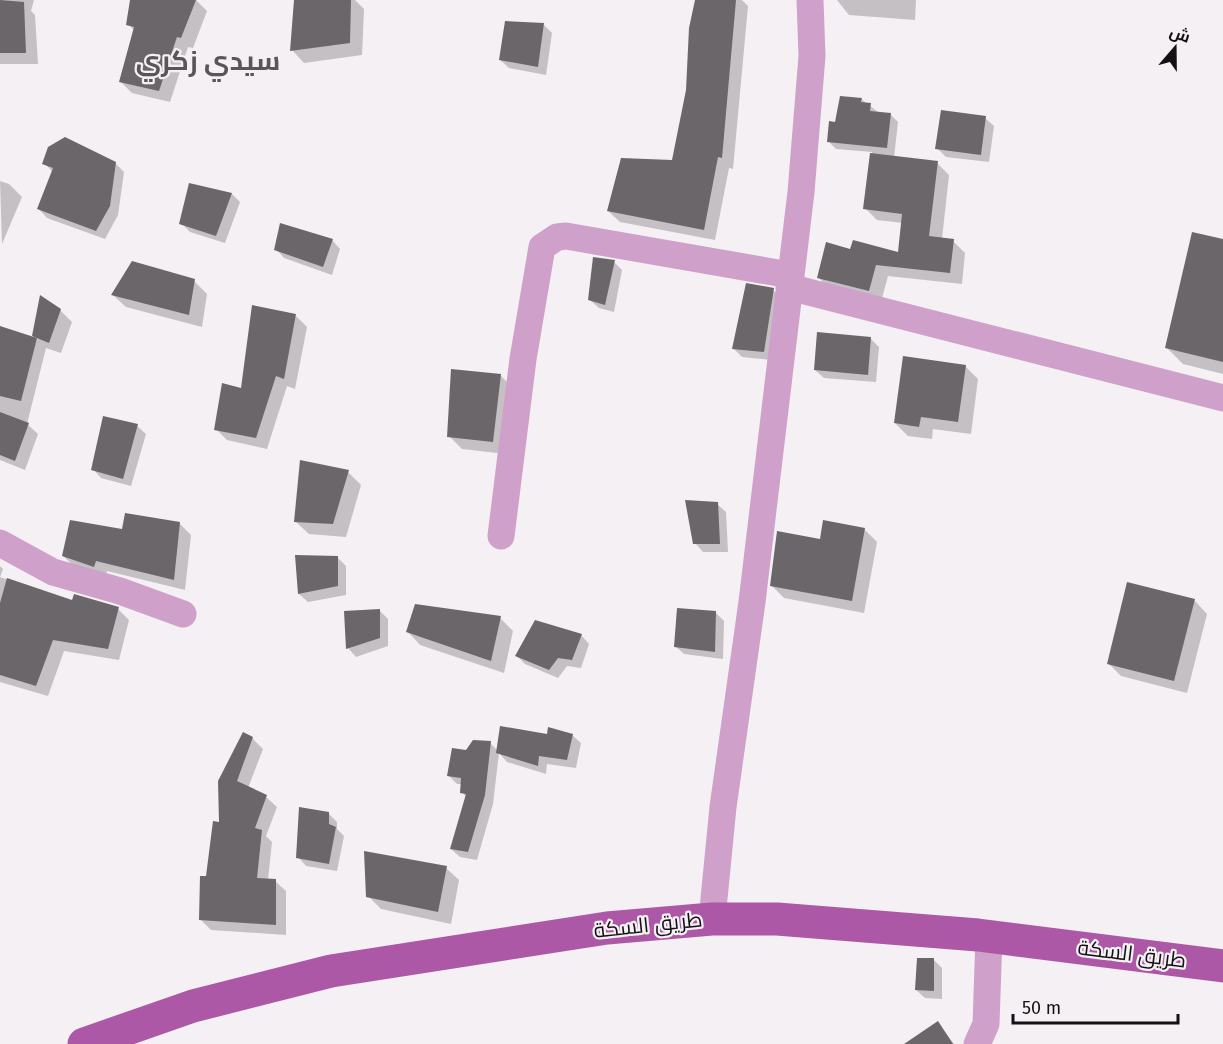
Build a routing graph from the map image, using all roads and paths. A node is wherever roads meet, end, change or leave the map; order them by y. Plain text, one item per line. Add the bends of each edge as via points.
1 (810, 0) edge
2 (790, 281) junction
3 (1223, 398) edge
4 (501, 536) dead end
5 (0, 543) edge
6 (183, 614) dead end
7 (712, 919) junction
8 (989, 936) junction
9 (1223, 966) edge
10 (84, 1044) edge
11 (977, 1044) edge

1 - 2 street via 812,56
2 - 3 street
2 - 4 street via 566,236 542,247 523,359
2 - 7 street
5 - 6 street via 53,572
7 - 8 main road, طريق السكة via 777,919
7 - 10 main road, طريق السكة via 607,928 331,971 193,1006
8 - 9 main road, طريق السكة
8 - 11 street via 986,1024

